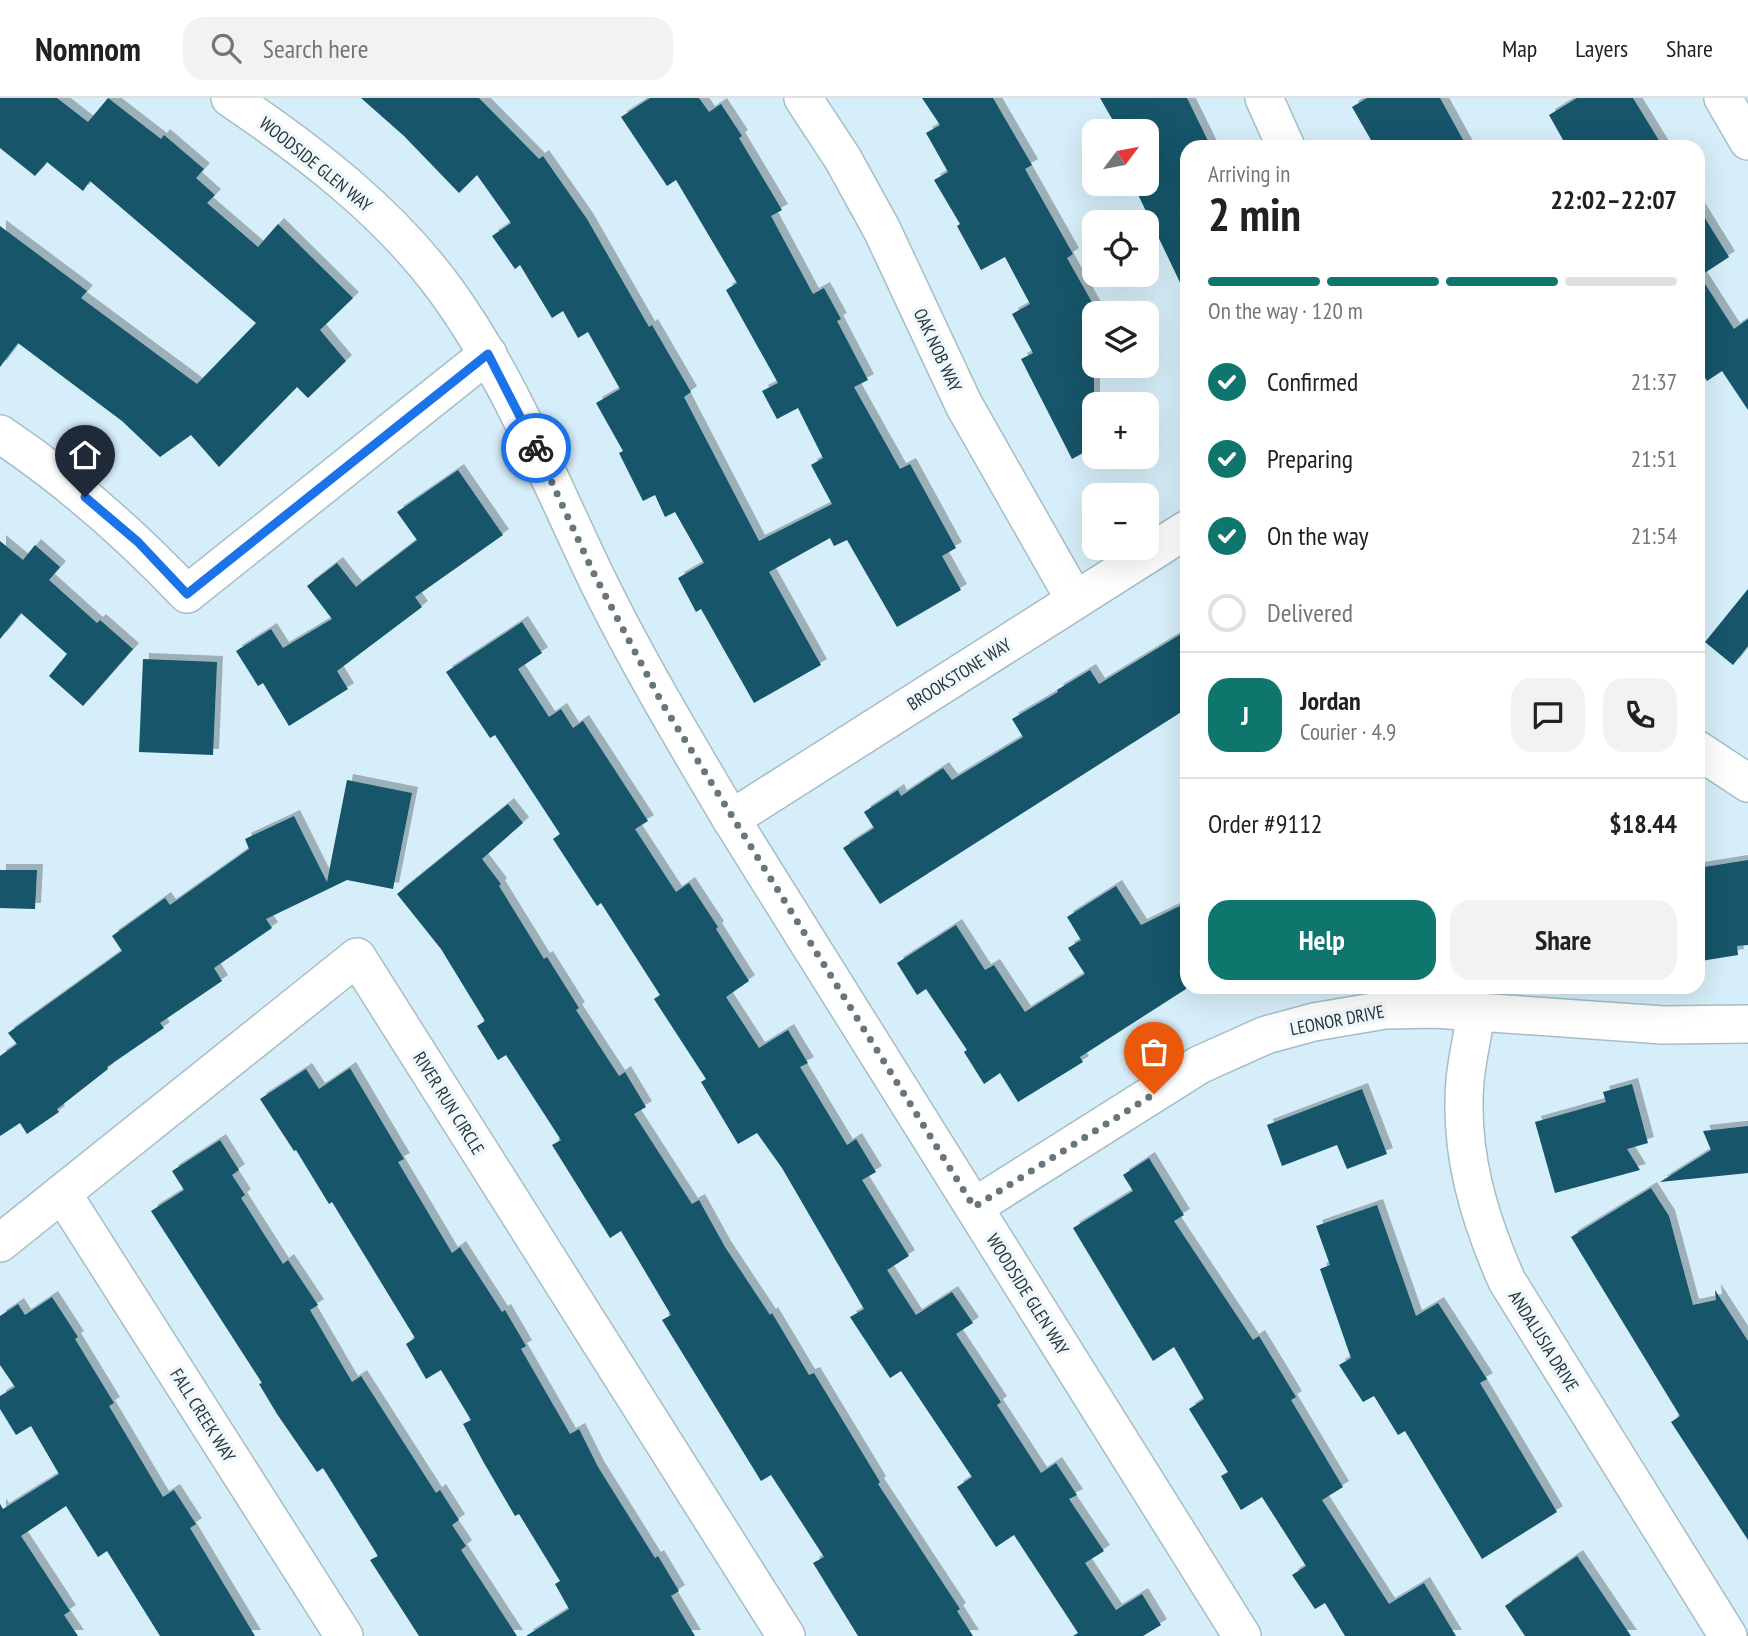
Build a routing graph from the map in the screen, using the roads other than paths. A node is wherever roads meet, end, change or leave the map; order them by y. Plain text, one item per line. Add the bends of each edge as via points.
1 (230, 98) edge
2 (803, 98) edge
3 (1264, 98) edge
4 (1723, 98) edge
5 (1283, 140) edge
6 (1748, 141) edge
7 (488, 354) junction
8 (0, 434) edge
9 (1180, 534) edge
10 (1075, 600) junction
11 (1705, 755) edge
12 (1748, 783) edge
13 (731, 819) junction
14 (1476, 1012) junction
15 (1748, 1024) edge
16 (62, 1193) junction
17 (974, 1207) junction
18 (0, 1243) edge
19 (344, 1636) edge
20 (786, 1636) edge
21 (1242, 1636) edge
22 (1728, 1636) edge

1 - 7 street, WOODSIDE GLEN WAY via 340,179 396,232 445,290
2 - 10 street, OAK NOB WAY via 882,230 964,405
3 - 5 street
4 - 6 street
7 - 8 street via 187,594 138,542
7 - 13 street, WOODSIDE GLEN WAY via 607,599
9 - 10 street, BROOKSTONE WAY
10 - 13 street, BROOKSTONE WAY
11 - 12 street
13 - 17 street, WOODSIDE GLEN WAY
14 - 15 street, LEONOR DRIVE via 1663,1025
14 - 17 street, LEONOR DRIVE via 1385,1010 1266,1035 1199,1065
14 - 22 street, ANDALUSIA DRIVE via 1465,1082 1465,1134 1472,1185 1486,1234 1507,1282
16 - 18 street, RIVER RUN CIRCLE
16 - 19 street, FALL CREEK WAY
16 - 20 street, RIVER RUN CIRCLE via 357,957
17 - 21 street, WOODSIDE GLEN WAY

